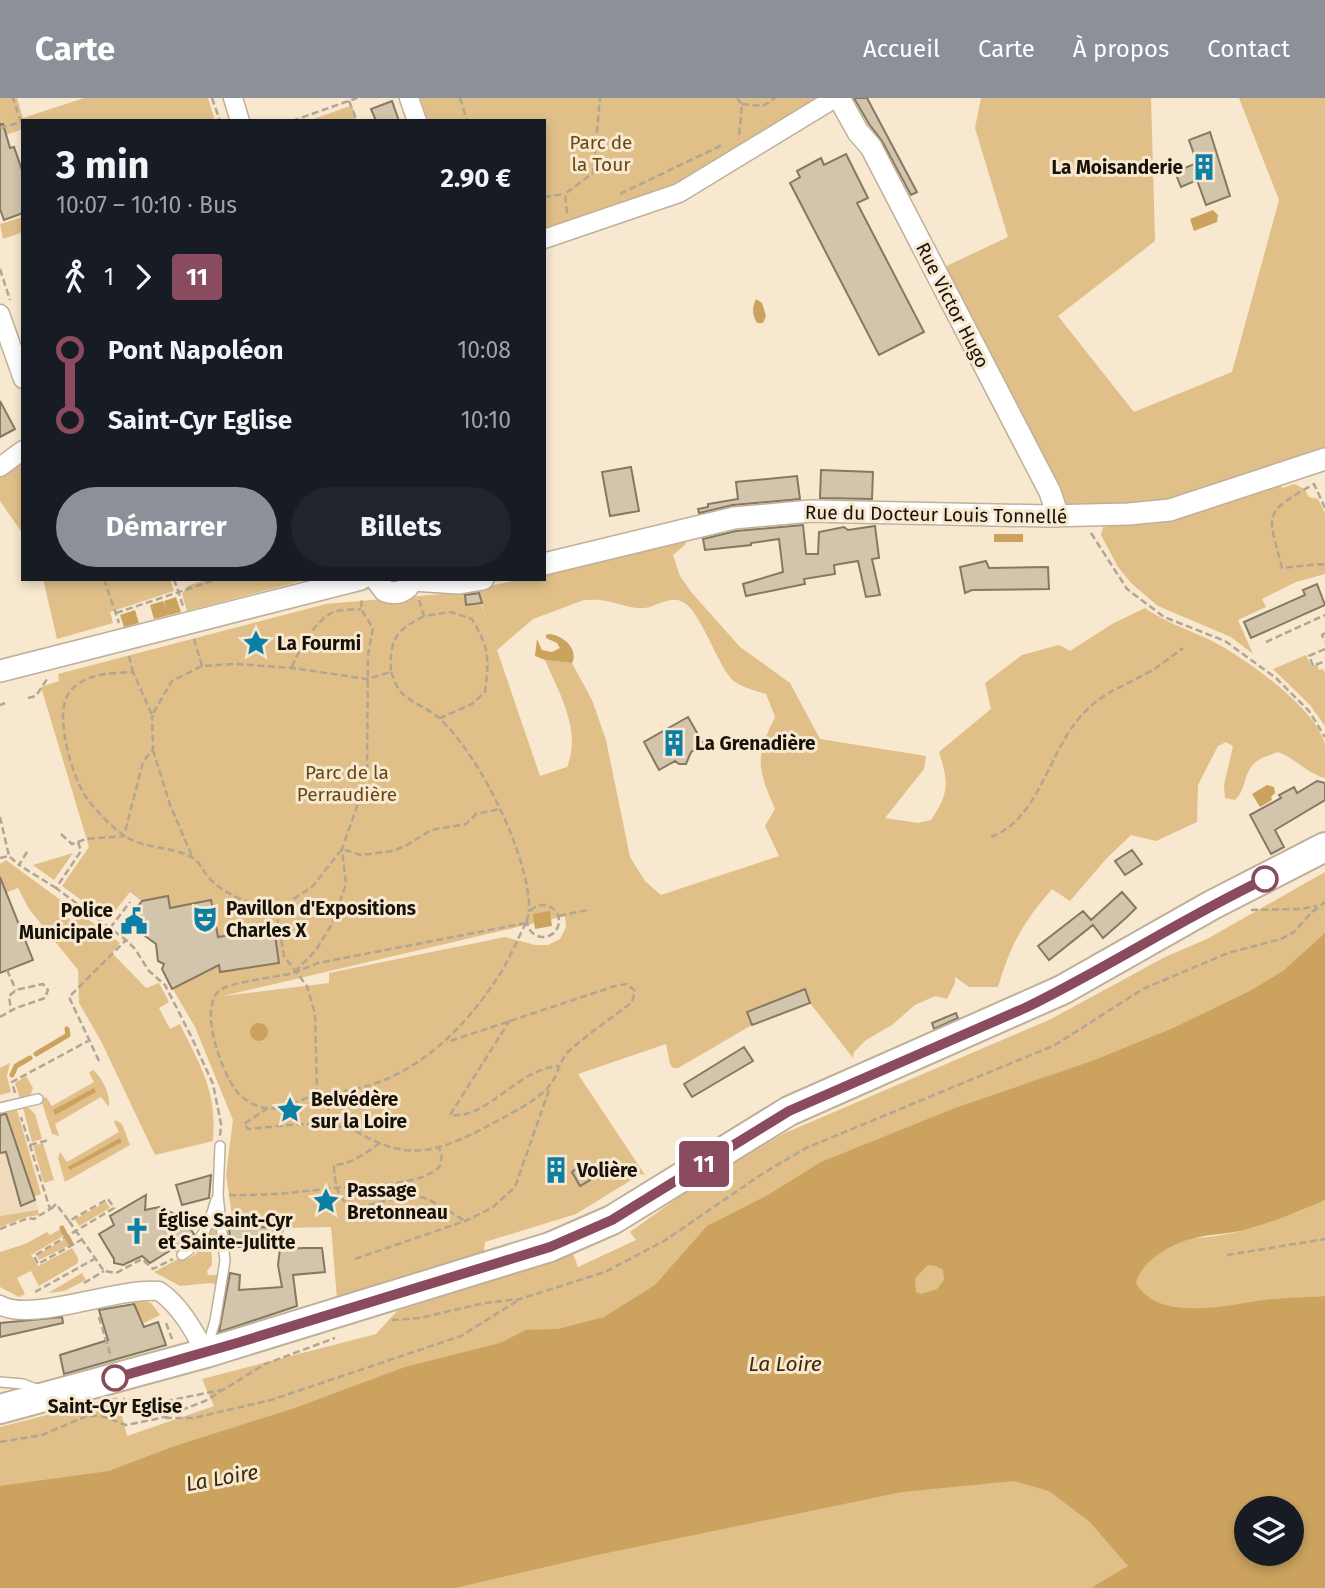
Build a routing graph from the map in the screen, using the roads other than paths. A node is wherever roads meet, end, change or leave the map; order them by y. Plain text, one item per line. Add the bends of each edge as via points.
1 (233, 98) edge
2 (409, 98) edge
3 (837, 98) edge
4 (239, 119) edge
5 (416, 119) edge
6 (546, 238) edge
7 (0, 314) edge
8 (21, 373) edge
9 (21, 451) edge
10 (1325, 459) edge
11 (0, 467) edge
12 (1058, 516) junction
13 (546, 564) edge
14 (442, 581) edge
15 (470, 581) edge
16 (370, 585) edge
17 (414, 586) edge
18 (0, 671) edge
19 (1323, 849) edge
20 (38, 1099) dead end
21 (0, 1108) edge
22 (220, 1146) road end
23 (218, 1195) junction
24 (182, 1255) road end
25 (1, 1309) edge
26 (206, 1353) junction
27 (0, 1382) edge
28 (51, 1394) junction
29 (0, 1409) edge

1 - 4 street
2 - 5 street
3 - 6 street via 679,193
3 - 12 street, Rue Victor Hugo via 871,147 1050,492
7 - 8 street
9 - 11 street
10 - 12 street, Rue du Docteur Louis Tonnellé via 1170,510
12 - 13 street, Rue du Docteur Louis Tonnellé via 811,511 734,519
14 - 15 street
16 - 17 street via 396,593
16 - 18 street via 188,622
19 - 26 main road via 1062,990 789,1111 581,1235
20 - 21 lane
22 - 23 lane
23 - 24 lane via 196,1246
23 - 26 lane via 225,1261
25 - 26 street via 36,1310 134,1291 159,1291 192,1328
26 - 28 main road via 121,1389
27 - 28 lane
28 - 29 main road

